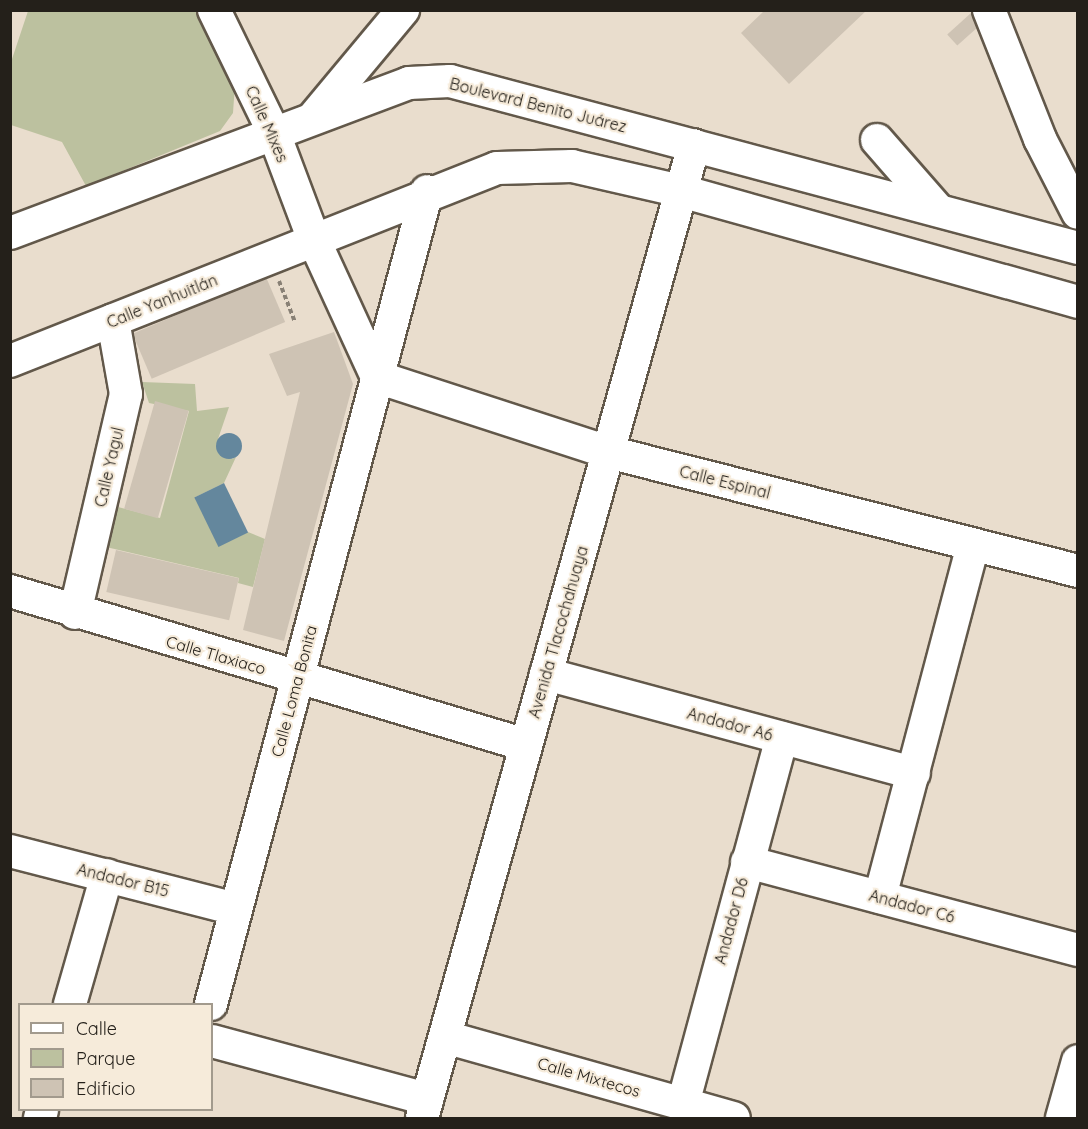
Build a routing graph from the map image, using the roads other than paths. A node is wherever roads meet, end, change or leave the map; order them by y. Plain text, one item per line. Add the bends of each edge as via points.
1 (214, 10) edge
2 (402, 10) edge
3 (989, 10) edge
4 (312, 119) junction
5 (273, 131) junction
6 (877, 140) dead end
7 (694, 145) junction
8 (681, 190) junction
9 (427, 191) junction
10 (938, 210) junction
11 (1077, 213) edge
12 (10, 232) edge
13 (314, 240) junction
14 (1077, 248) edge
15 (1077, 302) edge
16 (113, 320) junction
17 (10, 362) edge
18 (378, 377) junction
19 (608, 452) junction
20 (973, 545) junction
21 (1077, 571) edge
22 (10, 591) edge
23 (75, 613) junction
24 (546, 674) junction
25 (297, 679) junction
26 (782, 738) junction
27 (526, 745) junction
28 (914, 773) junction
29 (10, 851) edge
30 (747, 862) junction
31 (107, 875) junction
32 (880, 897) junction
33 (236, 909) junction
34 (1077, 950) edge
35 (71, 1003) edge
36 (212, 1003) edge
37 (445, 1037) junction
38 (213, 1041) edge
39 (1075, 1079) edge
40 (683, 1104) junction
41 (425, 1109) edge
42 (734, 1119) edge
43 (1062, 1119) edge

1 - 5 street, Calle Mixes
2 - 4 street
3 - 11 street via 1040,139
4 - 5 street, Boulevard Benito Juárez
4 - 7 street, Boulevard Benito Juárez via 409,83 450,81
5 - 12 street, Boulevard Benito Juárez
5 - 13 street, Calle Mixes
6 - 10 street
7 - 8 street, Avenida Tlacochahuaya
7 - 10 street, Boulevard Benito Juárez
8 - 9 street via 572,166 497,168
8 - 15 street
8 - 19 street, Avenida Tlacochahuaya
9 - 13 street
9 - 18 street, Calle Loma Bonita
10 - 14 street, Boulevard Benito Juárez
13 - 16 street, Calle Yanhuitlán
13 - 18 street
16 - 17 street, Calle Yanhuitlán
16 - 23 street, Calle Yagul via 126,394
18 - 19 street, Calle Espinal
18 - 25 street, Calle Loma Bonita
19 - 20 street, Calle Espinal
19 - 24 street, Avenida Tlacochahuaya
20 - 21 street, Calle Espinal
20 - 28 street
22 - 23 street, Calle Tlaxiaco
23 - 25 street, Calle Tlaxiaco
24 - 26 street, Andador A6
24 - 27 street, Avenida Tlacochahuaya
25 - 27 street, Calle Tlaxiaco
25 - 33 street, Calle Loma Bonita
26 - 28 street, Andador A6
26 - 30 street, Andador D6
27 - 37 street, Avenida Tlacochahuaya
28 - 32 street
29 - 31 street, Andador B15
30 - 32 street, Andador C6
30 - 40 street, Andador D6
31 - 33 street, Andador B15
31 - 35 street
32 - 34 street, Andador C6
33 - 36 street, Calle Loma Bonita
37 - 40 street, Calle Mixtecos
37 - 41 street, Avenida Tlacochahuaya
38 - 41 street
39 - 43 street
40 - 42 street, Calle Mixtecos

